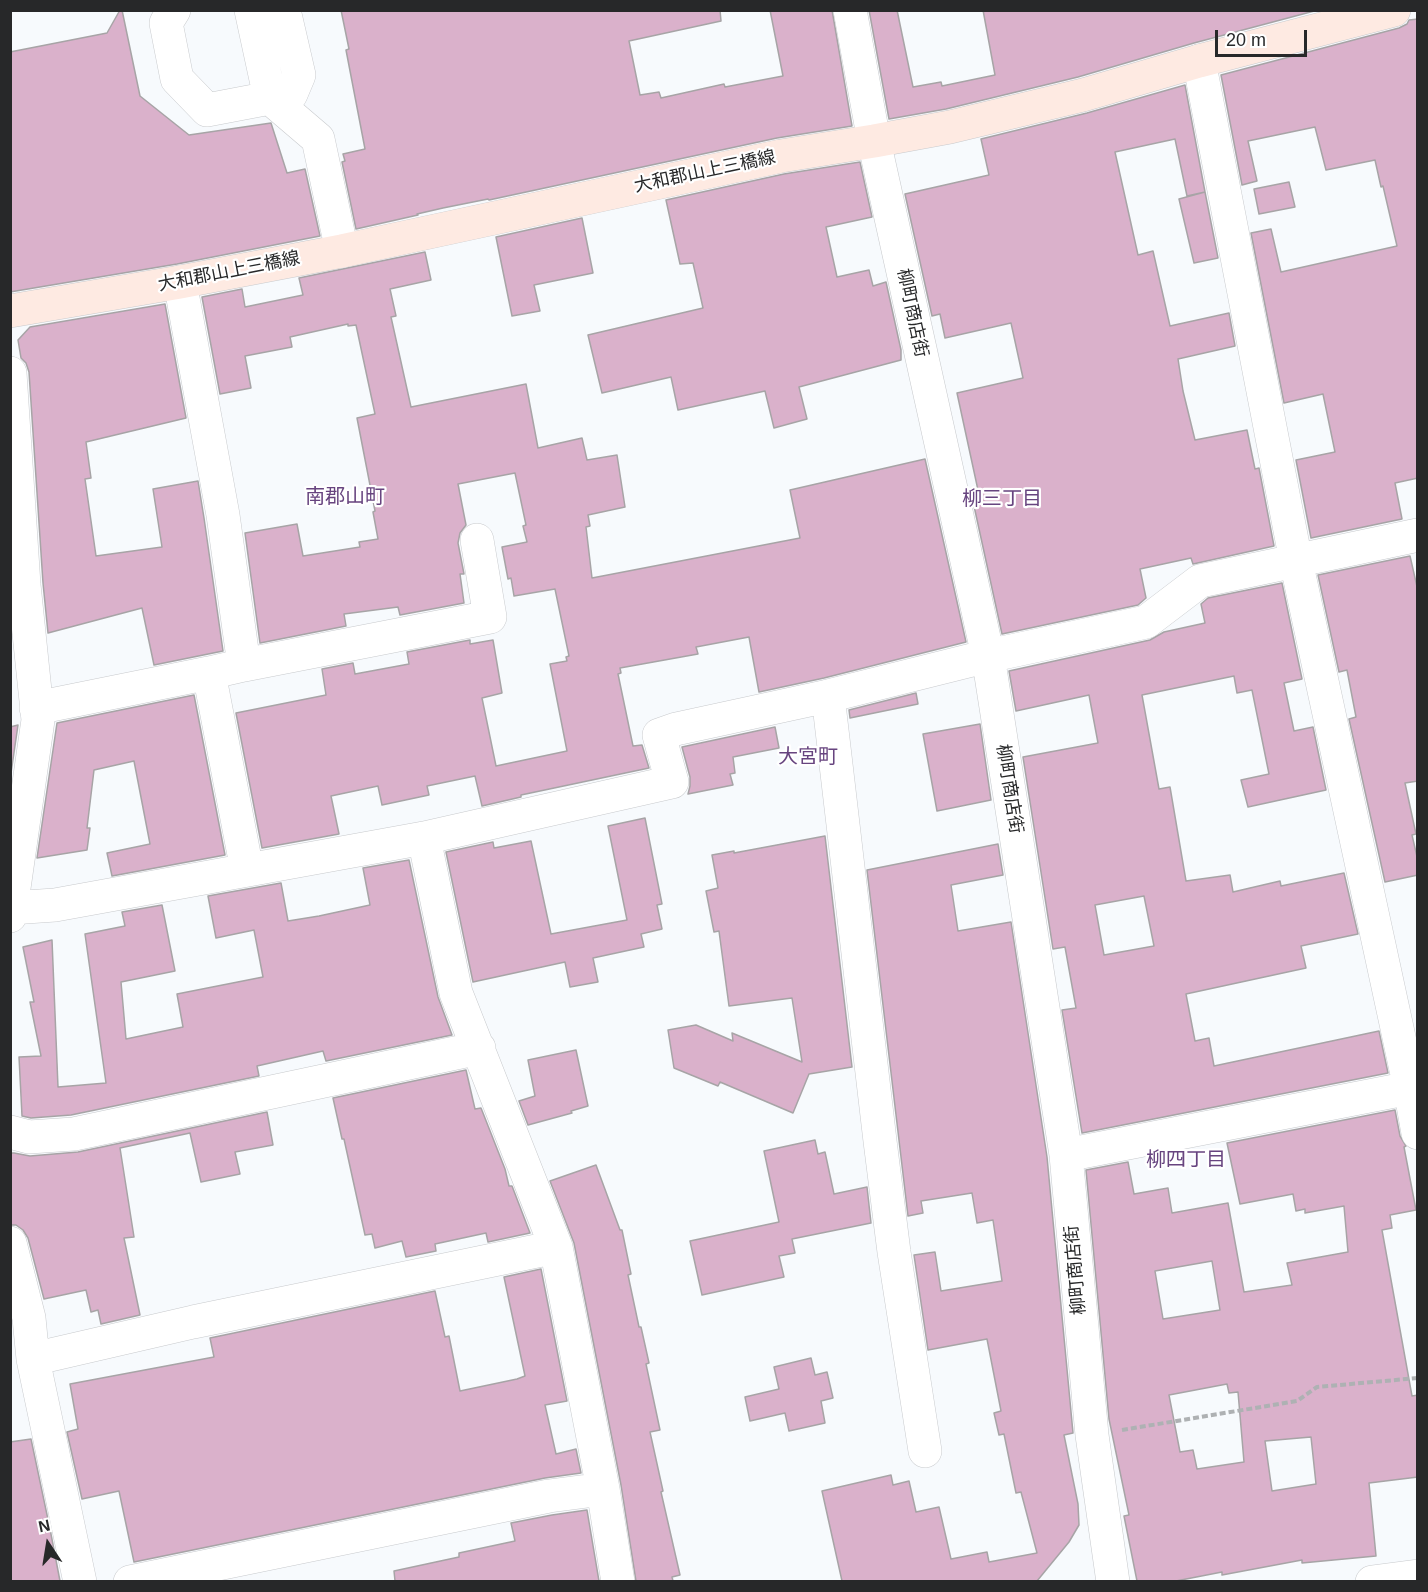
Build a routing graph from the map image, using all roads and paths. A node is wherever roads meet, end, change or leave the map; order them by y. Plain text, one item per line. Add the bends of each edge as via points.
1 (174, 10) edge
2 (251, 10) edge
3 (284, 10) edge
4 (850, 10) edge
5 (1394, 10) edge
6 (1199, 61) junction
7 (270, 98) junction
8 (874, 141) junction
9 (342, 251) junction
10 (180, 282) junction
11 (10, 311) edge
12 (10, 373) edge
13 (1418, 535) edge
14 (477, 540) dead end
15 (1296, 561) junction
16 (988, 656) junction
17 (244, 665) junction
18 (208, 673) junction
19 (828, 696) junction
20 (36, 708) junction
21 (424, 838) junction
22 (247, 870) junction
23 (11, 908) edge
24 (10, 916) edge
25 (479, 1048) junction
26 (1410, 1088) junction
27 (10, 1132) edge
28 (1418, 1132) edge
29 (1066, 1155) junction
30 (10, 1243) edge
31 (556, 1247) junction
32 (33, 1359) junction
33 (1418, 1377) edge
34 (1092, 1435) junction
35 (925, 1451) dead end
36 (603, 1489) junction
37 (1418, 1576) edge
38 (1108, 1580) edge
39 (80, 1581) edge
40 (130, 1581) edge
41 (618, 1581) edge
42 (1372, 1581) edge

1 - 7 street via 166,23 177,79 207,111
2 - 7 street
3 - 7 street via 298,75 291,94
4 - 8 street, 柳町商店街
5 - 6 main road, 大和郡山上三橋線
6 - 8 main road, 大和郡山上三橋線 via 1083,95
6 - 15 street
7 - 9 street via 318,139
8 - 9 main road, 大和郡山上三橋線 via 781,156
8 - 16 street, 柳町商店街
9 - 10 main road, 大和郡山上三橋線
10 - 11 main road, 大和郡山上三橋線
10 - 17 street via 223,515
12 - 20 street
13 - 15 street
14 - 17 street via 490,617
15 - 16 street via 1200,581 1146,622
15 - 26 street
16 - 19 street
16 - 29 street, 柳町商店街
17 - 18 street
18 - 20 street
18 - 22 street
19 - 21 street via 659,735 672,782
19 - 35 street via 878,1130
20 - 23 street via 38,720
21 - 22 street
21 - 25 street via 456,993
22 - 23 street via 55,905
23 - 24 street
25 - 27 street via 74,1134 29,1137
25 - 31 street
26 - 28 street
26 - 29 street
29 - 34 street, 柳町商店街
30 - 32 street via 29,1318
31 - 32 street
31 - 36 street
32 - 39 street
33 - 34 path via 1317,1387 1297,1401
34 - 38 street, 柳町商店街
36 - 40 street via 549,1496
36 - 41 street
37 - 42 street

